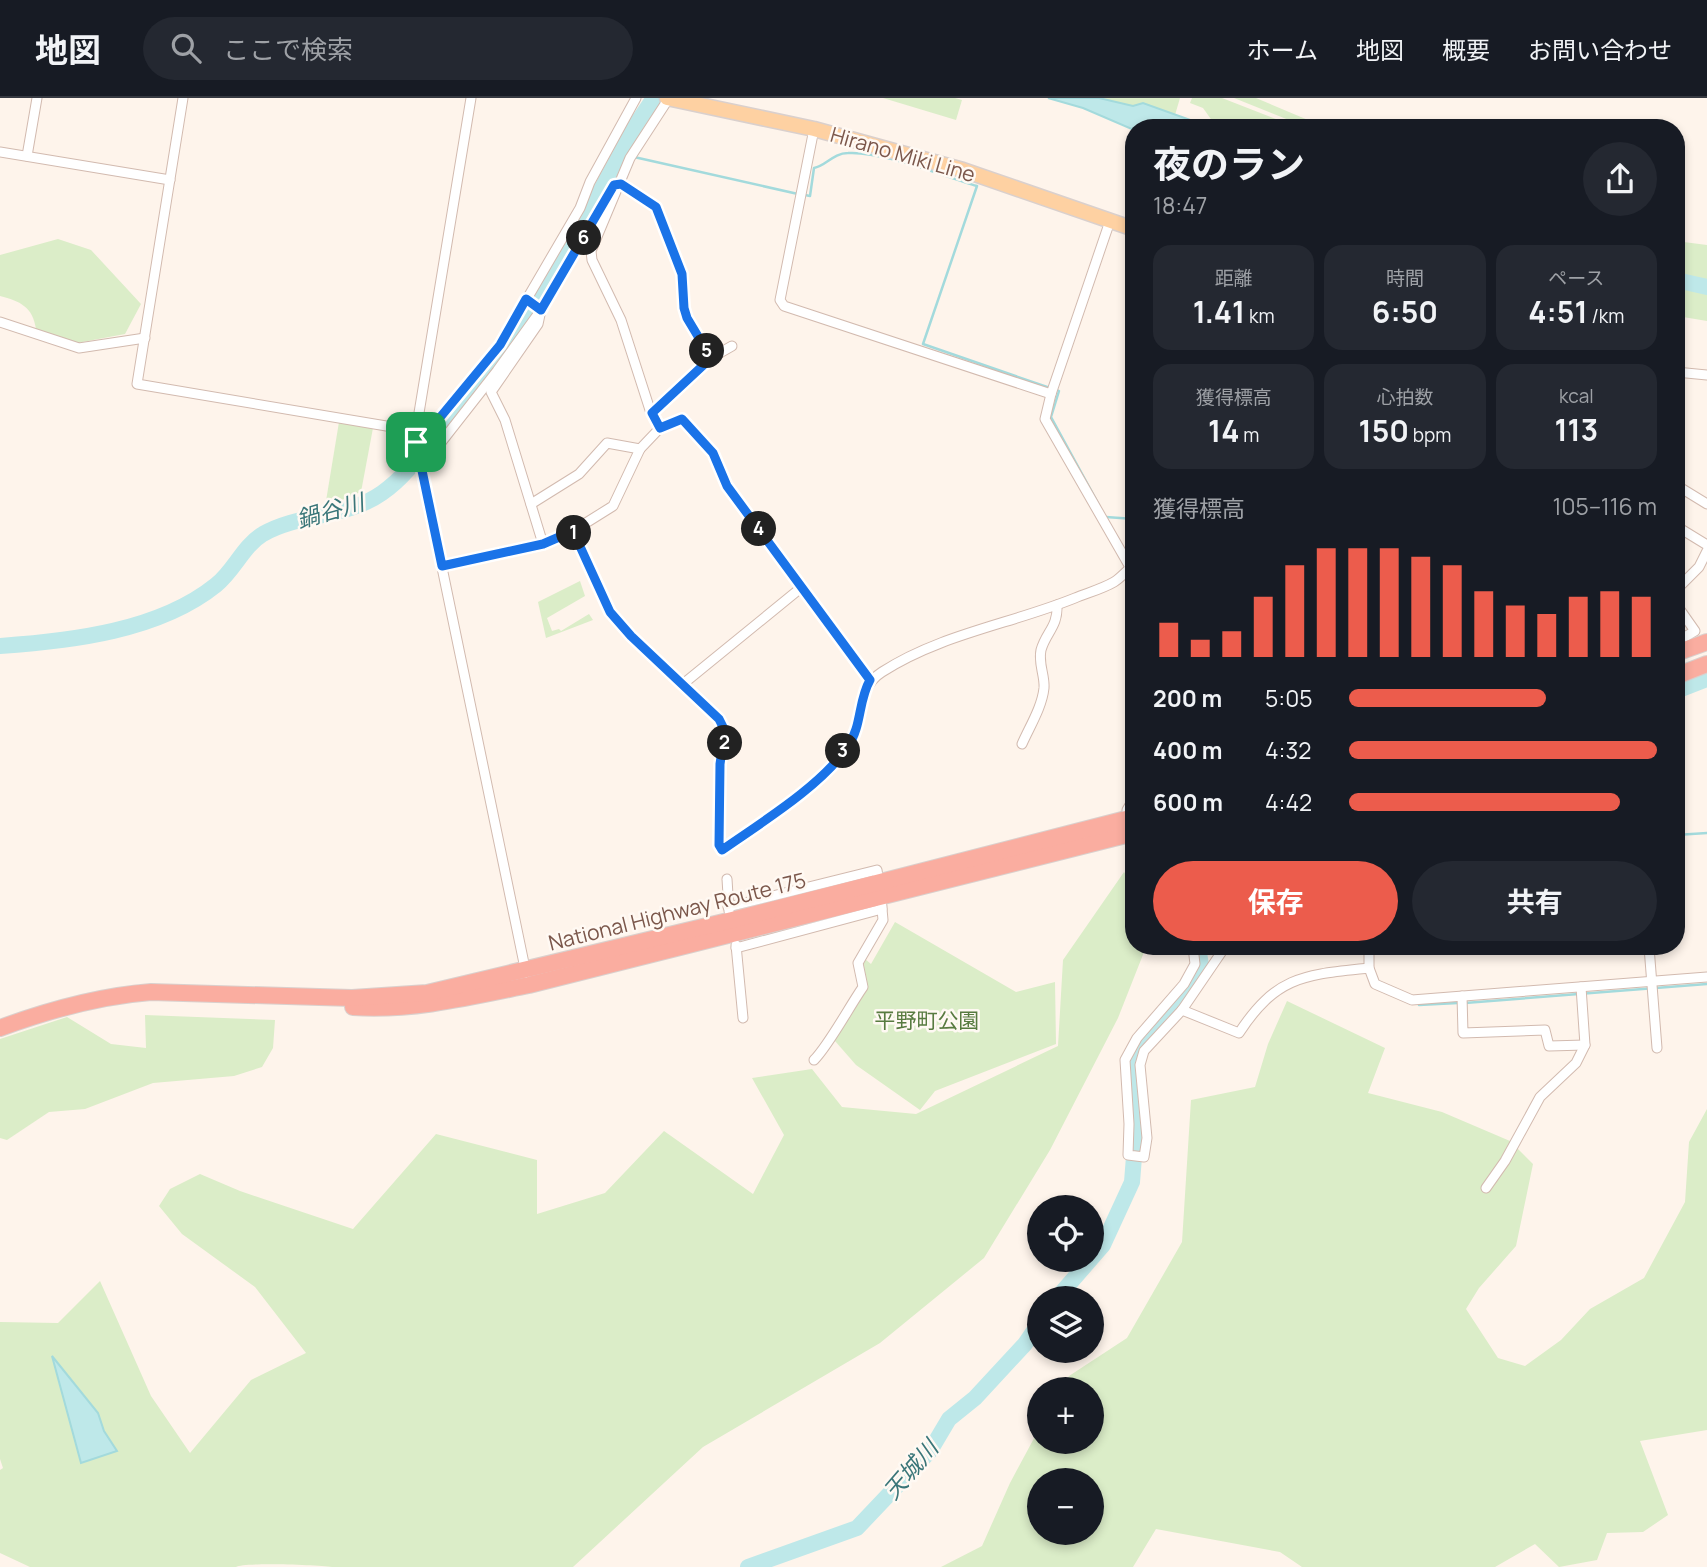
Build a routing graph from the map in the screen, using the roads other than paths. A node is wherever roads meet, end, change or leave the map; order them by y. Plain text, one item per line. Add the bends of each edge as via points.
1 (37, 98) edge
2 (184, 98) edge
3 (471, 98) edge
4 (635, 98) edge
5 (668, 98) edge
6 (814, 129) junction
7 (0, 152) edge
8 (27, 156) junction
9 (170, 180) junction
10 (621, 184) junction
11 (1111, 221) junction
12 (1125, 226) edge
13 (526, 299) junction
14 (541, 310) junction
15 (0, 322) edge
16 (145, 338) junction
17 (732, 346) dead end
18 (711, 358) junction
19 (1685, 373) edge
20 (1707, 375) edge
21 (1051, 394) junction
22 (652, 413) junction
23 (660, 428) junction
24 (416, 436) junction
25 (640, 449) junction
26 (421, 468) junction
27 (1685, 491) edge
28 (1707, 504) edge
29 (531, 505) junction
30 (573, 531) junction
31 (1685, 532) edge
32 (543, 544) junction
33 (1707, 545) edge
34 (1707, 551) edge
35 (1125, 555) edge
36 (442, 566) junction
37 (1125, 574) edge
38 (1685, 581) edge
39 (802, 587) junction
40 (1057, 605) junction
41 (1685, 617) edge
42 (1685, 637) edge
43 (1707, 642) edge
44 (1685, 650) edge
45 (1707, 664) edge
46 (1685, 673) edge
47 (870, 680) junction
48 (683, 684) junction
49 (1022, 744) dead end
50 (1125, 825) edge
51 (727, 879) dead end
52 (880, 896) junction
53 (733, 927) junction
54 (1194, 955) edge
55 (1220, 955) edge
56 (1369, 955) edge
57 (1650, 955) edge
58 (1369, 968) junction
59 (1707, 976) edge
60 (527, 977) junction
61 (1652, 981) junction
62 (1184, 984) junction
63 (1581, 987) junction
64 (1195, 991) junction
65 (1462, 996) junction
66 (1181, 1010) junction
67 (743, 1018) dead end
68 (0, 1028) edge
69 (1585, 1045) junction
70 (1657, 1048) dead end
71 (814, 1060) dead end
72 (1486, 1188) dead end

1 - 8 street
2 - 9 street
3 - 24 street
4 - 13 street via 580,208
5 - 6 main road, Hirano Miki Line
5 - 10 street via 630,158
6 - 11 main road, Hirano Miki Line via 963,170
6 - 21 street via 780,300 784,306
7 - 8 street
8 - 9 street
9 - 16 street
10 - 14 street via 614,185
10 - 18 street via 656,207 682,274 687,318
10 - 22 street via 591,251 592,260 621,320
11 - 12 main road, Hirano Miki Line
11 - 21 street
13 - 14 street
13 - 24 street via 500,345 428,432
14 - 26 street
14 - 29 street via 538,324 491,392 505,419
15 - 16 street via 79,348
16 - 24 street via 137,384
17 - 18 street
18 - 22 street
19 - 20 street
21 - 35 street via 1045,418
22 - 23 street
23 - 25 street
23 - 39 street via 682,419 713,453 727,486
24 - 26 street
25 - 29 street via 607,443 579,474
25 - 30 street via 613,506
26 - 36 street
27 - 28 street
29 - 32 street
30 - 32 street
30 - 48 street via 610,612
31 - 33 street
32 - 36 street
34 - 38 street
36 - 60 street
37 - 40 street
39 - 47 street
39 - 48 street
40 - 47 street via 952,638
40 - 49 street via 1058,620 1041,649 1044,685
41 - 42 street via 1695,631
43 - 44 highway
45 - 46 highway
47 - 48 street via 848,747 817,779 722,850 720,764 725,731 719,719
50 - 52 highway, National Highway Route 175
51 - 53 street
52 - 53 highway, National Highway Route 175
52 - 53 street via 877,870
52 - 71 street via 883,920 858,963 863,987
53 - 60 highway, National Highway Route 175
53 - 67 street
54 - 62 street via 1195,964
55 - 64 street
56 - 58 street
57 - 61 street
58 - 65 street via 1375,984 1412,1000
58 - 66 street via 1309,975 1286,983 1256,1007 1239,1033
59 - 61 street
60 - 68 highway, National Highway Route 175 via 430,1005 397,1009 151,992 118,994
61 - 63 street
61 - 70 street
62 - 64 street
62 - 66 street via 1137,1038 1125,1060 1129,1155 1144,1157 1147,1138 1140,1065 1144,1051
63 - 65 street
63 - 69 street
64 - 66 street
65 - 69 street via 1463,1033 1545,1030 1549,1046
69 - 72 street via 1577,1062 1540,1097

